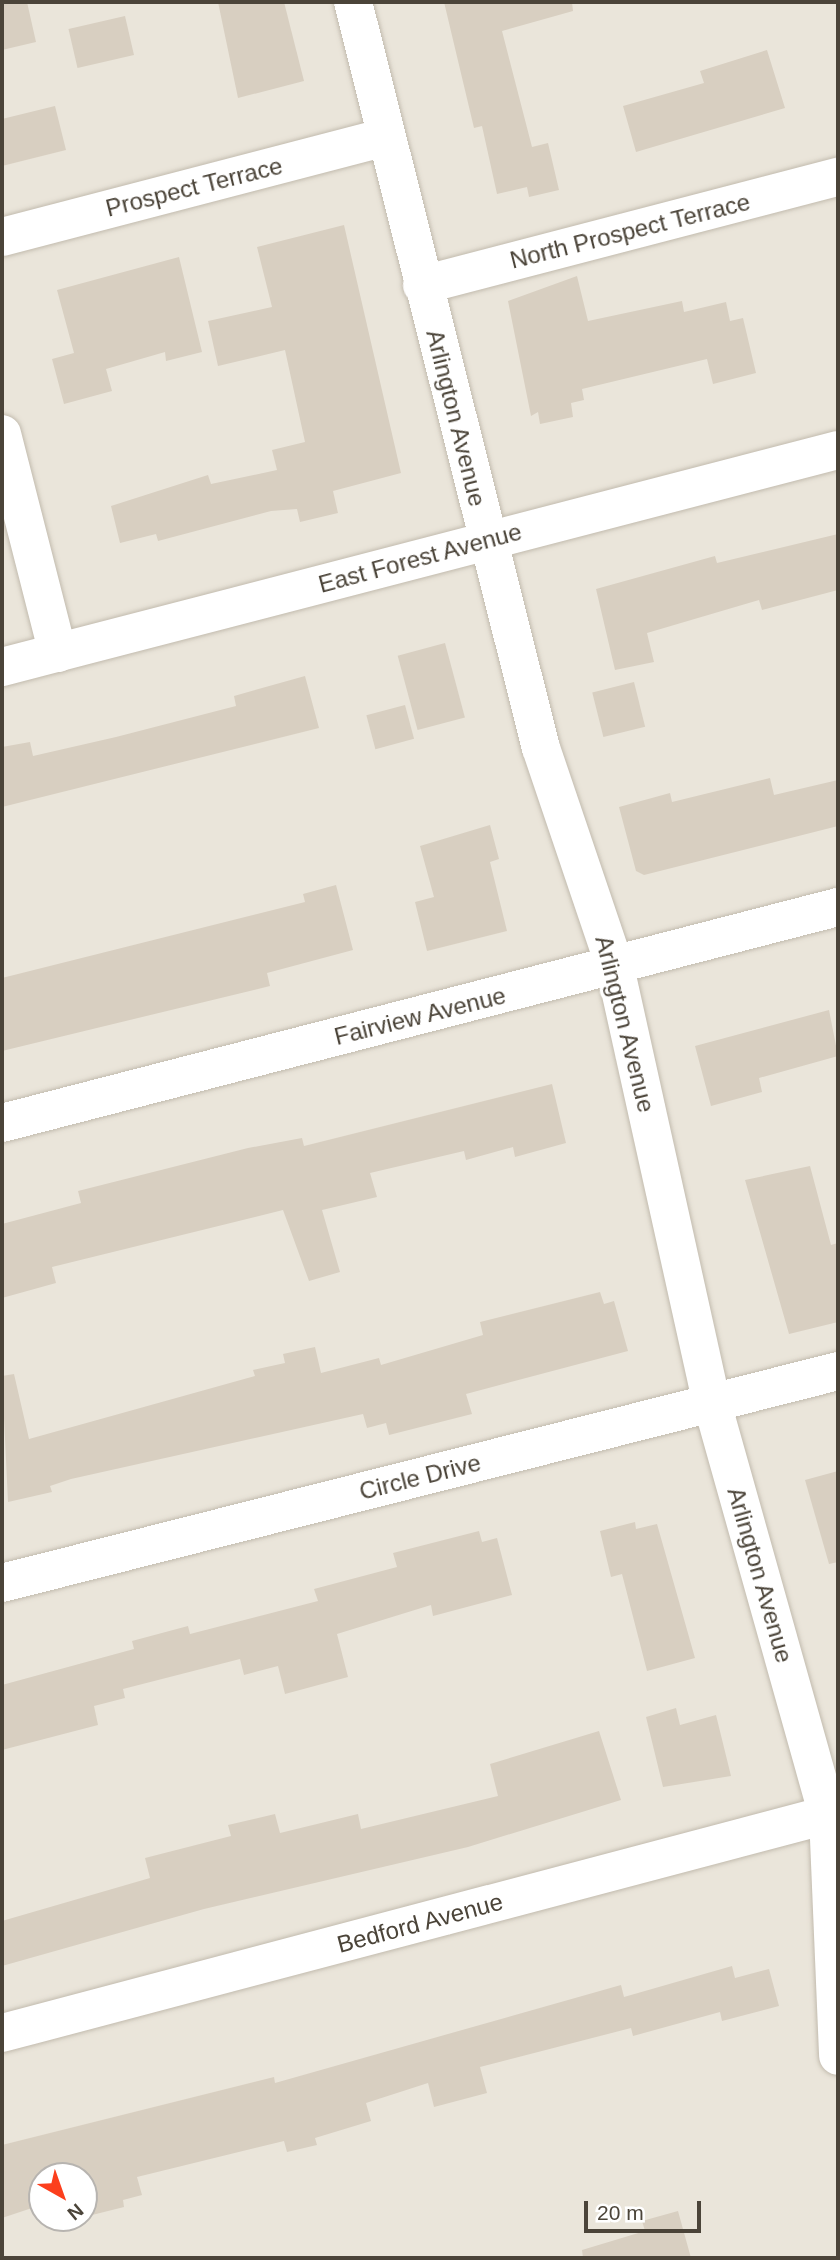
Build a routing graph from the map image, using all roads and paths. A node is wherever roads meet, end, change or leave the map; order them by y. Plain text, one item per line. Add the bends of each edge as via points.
1 (353, 2) edge
2 (386, 137) junction
3 (838, 177) edge
4 (2, 237) edge
5 (422, 285) junction
6 (2, 435) edge
7 (838, 450) edge
8 (487, 540) junction
9 (58, 653) junction
10 (2, 667) edge
11 (838, 907) edge
12 (615, 967) junction
13 (2, 1123) edge
14 (838, 1371) edge
15 (712, 1403) junction
16 (2, 1583) edge
17 (833, 1814) edge
18 (2, 2033) edge
19 (838, 2056) edge

1 - 2 street, Arlington Avenue
2 - 4 street, Prospect Terrace
2 - 5 street, Arlington Avenue
3 - 5 street, North Prospect Terrace
5 - 8 street, Arlington Avenue
6 - 9 street
7 - 8 street, East Forest Avenue
8 - 9 street, East Forest Avenue
8 - 12 street, Arlington Avenue via 541,748
9 - 10 street, East Forest Avenue
11 - 12 street, Fairview Avenue
12 - 13 street, Fairview Avenue
12 - 15 street, Arlington Avenue
14 - 15 street, Circle Drive
15 - 16 street, Circle Drive
15 - 17 street, Arlington Avenue
17 - 18 street, Bedford Avenue
17 - 19 street, Arlington Avenue

